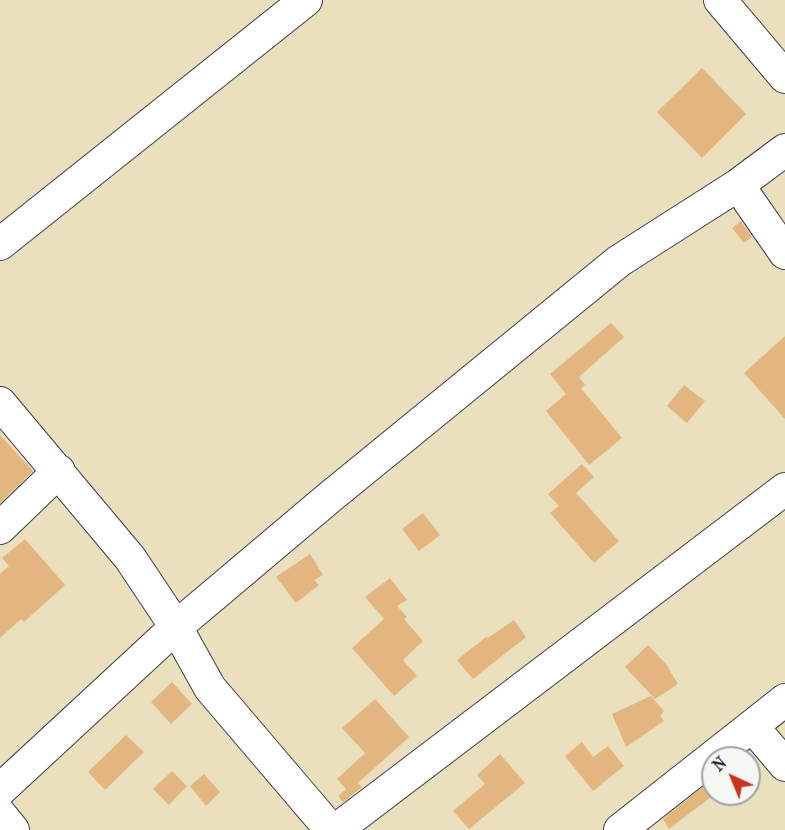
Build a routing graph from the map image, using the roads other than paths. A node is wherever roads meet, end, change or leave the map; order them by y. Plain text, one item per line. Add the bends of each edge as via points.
1 (306, 0) edge
2 (720, 0) edge
3 (785, 77) edge
4 (785, 150) edge
5 (738, 185) junction
6 (0, 244) edge
7 (785, 253) edge
8 (0, 403) edge
9 (59, 471) junction
10 (785, 489) edge
11 (0, 528) edge
12 (176, 627) junction
13 (785, 700) edge
14 (752, 726) junction
15 (785, 765) edge
16 (0, 790) edge
17 (0, 814) edge
18 (13, 830) edge
19 (331, 830) edge
20 (336, 830) edge
21 (620, 830) edge

1 - 6 street
2 - 3 street
4 - 5 street
5 - 7 street
5 - 12 street via 619,261
8 - 9 street
9 - 11 street
9 - 12 street via 130,558
10 - 20 street
12 - 16 street
12 - 19 street via 210,688
13 - 14 street
14 - 15 street
14 - 21 street
17 - 18 street

